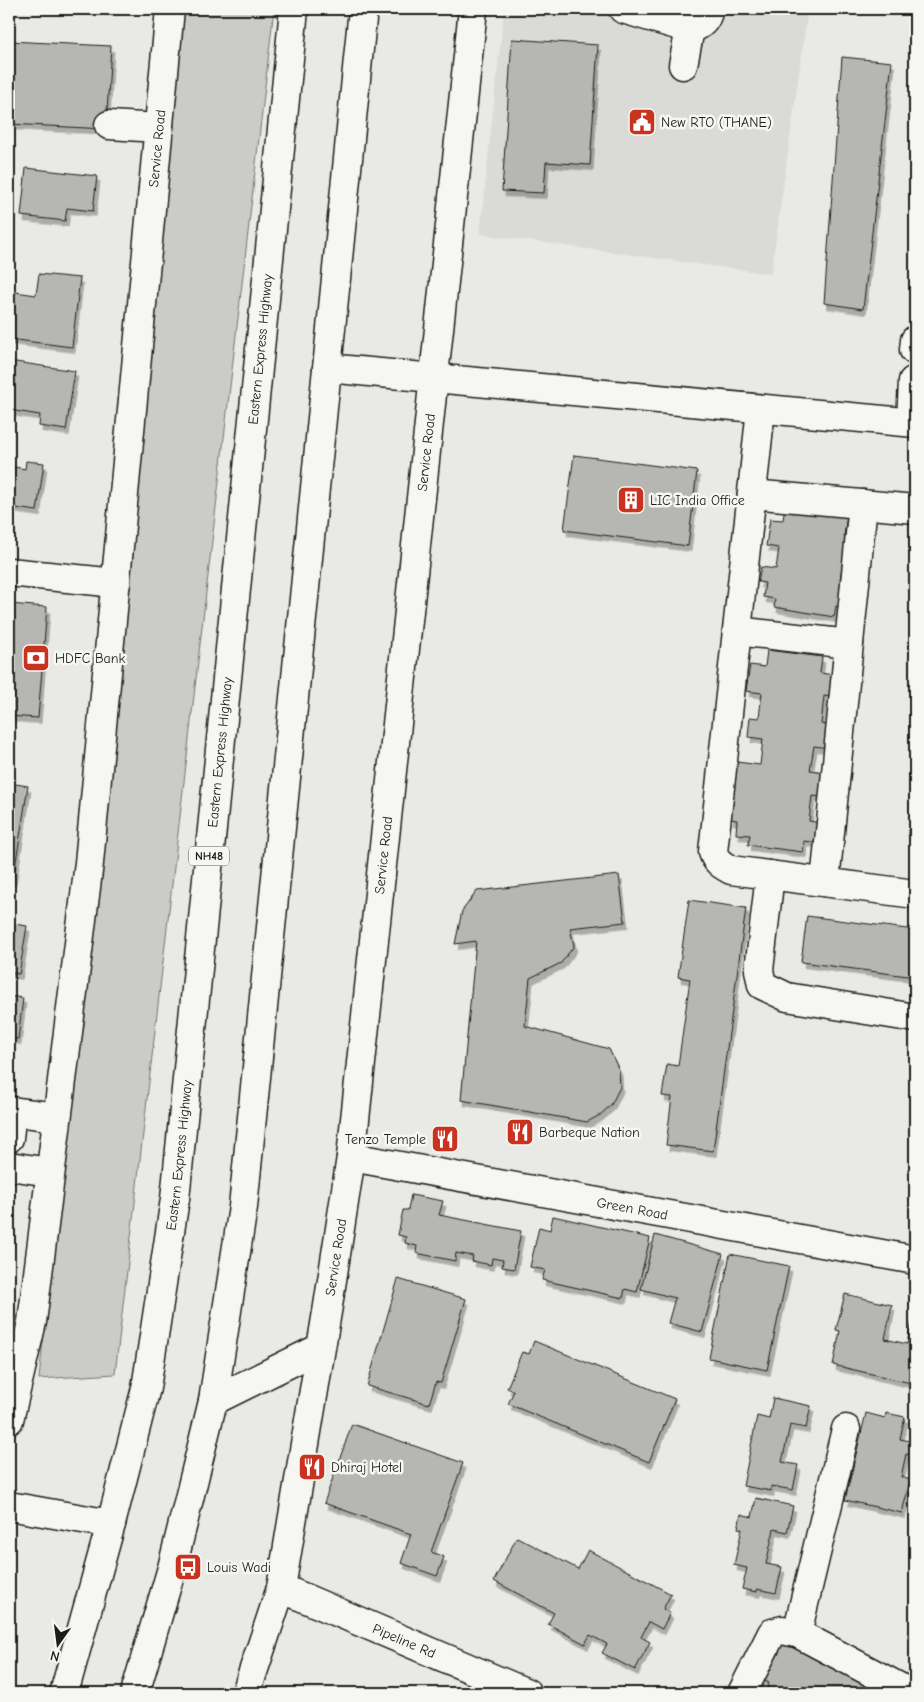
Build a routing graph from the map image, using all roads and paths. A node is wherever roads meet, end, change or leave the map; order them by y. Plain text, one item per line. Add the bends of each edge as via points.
1 (170, 9) edge
2 (294, 9) edge
3 (363, 9) edge
4 (473, 9) edge
5 (622, 9) edge
6 (709, 9) edge
7 (690, 29) junction
8 (683, 64) dead end
9 (109, 125) dead end
10 (159, 128) junction
11 (327, 368) junction
12 (434, 378) junction
13 (913, 381) dead end
14 (761, 408) junction
15 (913, 422) edge
16 (752, 494) junction
17 (864, 504) junction
18 (915, 509) edge
19 (9, 572) edge
20 (116, 582) junction
21 (737, 631) junction
22 (849, 644) junction
23 (770, 875) junction
24 (824, 882) junction
25 (915, 894) edge
26 (915, 1018) edge
27 (10, 1111) edge
28 (57, 1117) junction
29 (9, 1138) edge
30 (351, 1157) junction
31 (9, 1166) edge
32 (50, 1172) junction
33 (915, 1260) edge
34 (320, 1348) junction
35 (213, 1401) junction
36 (9, 1420) edge
37 (846, 1429) dead end
38 (9, 1506) edge
39 (111, 1524) junction
40 (281, 1588) junction
41 (797, 1633) junction
42 (64, 1693) edge
43 (135, 1693) edge
44 (246, 1693) edge
45 (527, 1693) edge
46 (742, 1693) edge
47 (901, 1693) edge

1 - 10 main road, Service Road
2 - 39 main road, Eastern Express Highway / NH48 via 175,1199 146,1388
3 - 11 main road
4 - 12 main road, Service Road
5 - 7 main road
6 - 7 main road via 700,26
7 - 8 main road
9 - 10 main road
10 - 20 main road, Service Road
11 - 12 main road
11 - 35 main road via 243,1206
12 - 14 main road
12 - 30 main road, Service Road
13 - 15 main road
14 - 15 main road
14 - 16 main road
16 - 17 main road
16 - 21 main road
17 - 18 main road
17 - 22 main road
19 - 20 main road
20 - 28 main road, Service Road via 89,863
21 - 22 main road
21 - 23 main road via 713,852 722,865 731,870
22 - 24 main road
23 - 24 main road
23 - 26 main road via 759,970 762,985 788,997
24 - 25 main road
27 - 28 main road
27 - 29 main road
28 - 32 main road, Service Road
30 - 33 main road, Green Road
30 - 34 main road, Service Road
31 - 32 main road
32 - 36 main road, Service Road via 32,1322
34 - 35 main road
34 - 40 main road, Service Road
35 - 43 main road via 172,1568
37 - 41 main road
38 - 39 main road
39 - 42 main road, Eastern Express Highway / NH48
40 - 44 main road, Service Road
40 - 45 main road, Pipeline Rd
41 - 46 main road via 782,1630 772,1633
41 - 47 main road via 899,1687

